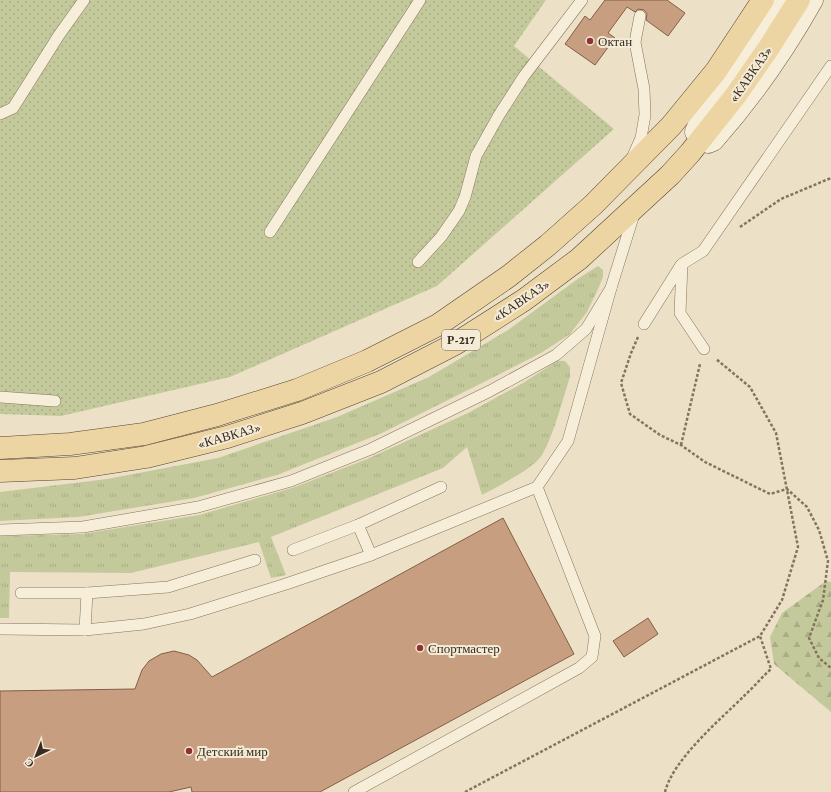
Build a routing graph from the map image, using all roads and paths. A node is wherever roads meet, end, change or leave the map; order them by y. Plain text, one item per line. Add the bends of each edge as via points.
1 (84, 0) edge
2 (420, 0) edge
3 (582, 0) edge
4 (764, 0) edge
5 (784, 0) edge
6 (798, 0) edge
7 (812, 0) edge
8 (640, 16) dead end
9 (831, 66) edge
10 (0, 114) edge
11 (690, 153) junction
12 (626, 173) junction
13 (831, 178) edge
14 (638, 205) junction
15 (270, 232) dead end
16 (712, 237) junction
17 (418, 262) dead end
18 (682, 264) junction
19 (611, 288) junction
20 (644, 324) joint
21 (704, 349) junction
22 (0, 397) edge
23 (55, 400) dead end
24 (681, 446) junction
25 (0, 448) edge
26 (0, 471) edge
27 (441, 487) dead end
28 (537, 487) junction
29 (787, 489) junction
30 (358, 525) junction
31 (0, 530) edge
32 (293, 550) dead end
33 (371, 555) junction
34 (255, 560) dead end
35 (21, 593) dead end
36 (87, 593) junction
37 (0, 629) edge
38 (85, 630) junction
39 (760, 636) junction
40 (831, 668) edge
41 (354, 792) edge
42 (465, 792) edge
43 (665, 792) edge

1 - 10 lane via 13,108
2 - 15 lane
3 - 17 lane via 524,76 499,115 476,156 459,211 442,238
4 - 12 main road, «КАВКАЗ» / Р-217 via 716,71
5 - 11 main road via 733,80 698,127
6 - 11 main road, «КАВКАЗ» / Р-217 via 736,95
7 - 11 main road via 780,54 736,114 713,140
8 - 12 lane via 635,42 644,89 645,115 641,138
9 - 16 lane
11 - 14 main road, «КАВКАЗ» / Р-217
12 - 25 main road, «КАВКАЗ» / Р-217 via 548,245 509,276 438,325 367,361 297,390 144,434 70,444
13 - 16 path via 781,199 732,233
14 - 19 lane
14 - 26 main road, «КАВКАЗ» / Р-217 via 579,259 524,300 455,344 381,382 302,413 227,437 146,457 75,468
16 - 18 lane via 703,250
18 - 20 lane
18 - 21 lane via 680,313
19 - 28 lane via 568,441
19 - 31 lane via 586,328 556,355 490,391 372,449 291,481 198,507 83,527
20 - 24 path via 621,383 630,414
21 - 24 path
21 - 29 path via 750,387 776,433
22 - 23 lane
24 - 29 path via 705,462 770,494
27 - 30 lane
28 - 33 lane
28 - 41 lane via 595,636 592,657 579,668
29 - 39 path via 798,547 782,600
29 - 40 path via 807,507 819,530 828,561 823,600 809,638 819,658
30 - 32 lane
30 - 33 lane
33 - 38 lane via 190,614 144,624
34 - 36 lane via 168,587
35 - 36 lane
36 - 38 lane
37 - 38 lane
39 - 42 path
39 - 43 path via 771,669 714,724 686,756 667,782

